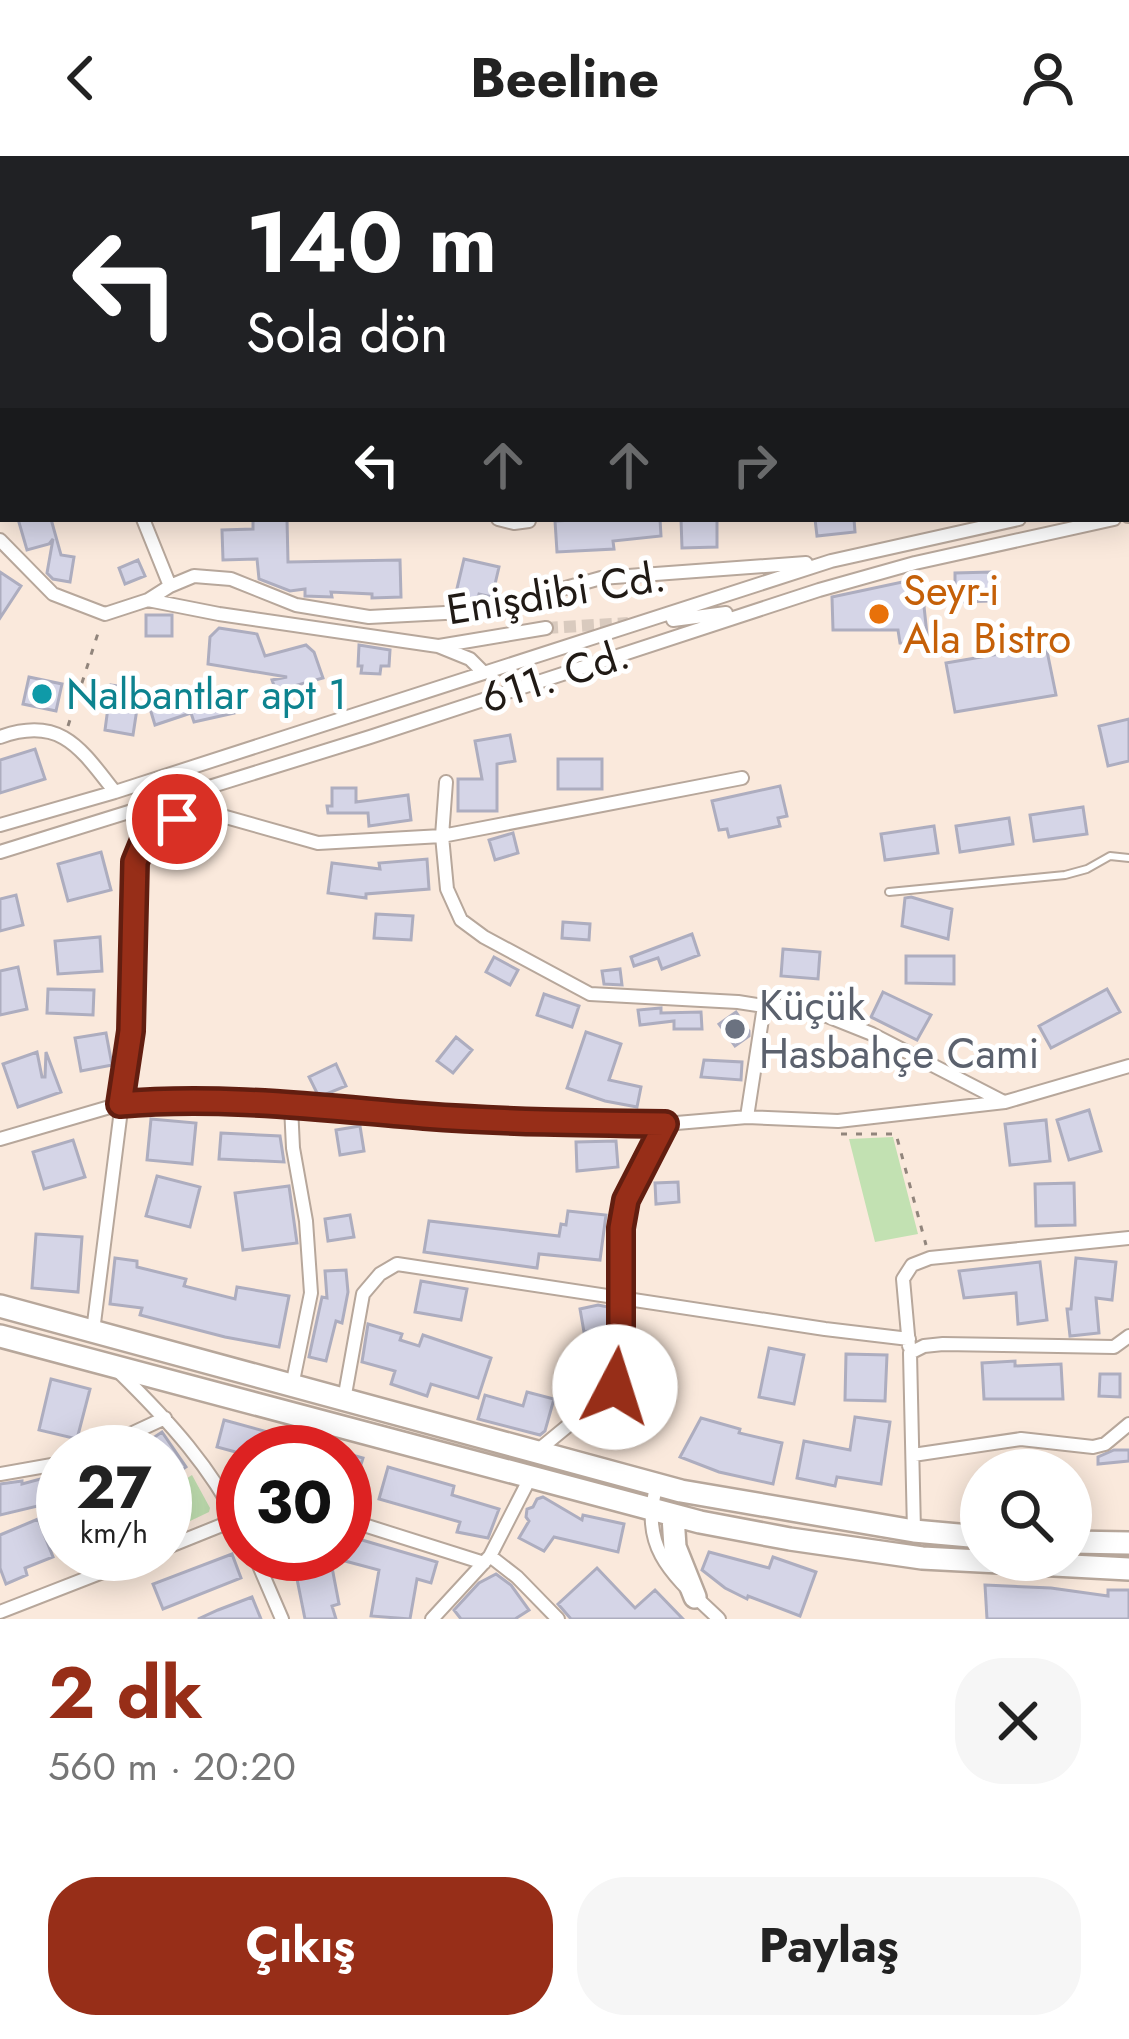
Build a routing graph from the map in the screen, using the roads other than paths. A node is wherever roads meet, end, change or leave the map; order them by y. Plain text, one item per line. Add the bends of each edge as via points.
1 (144, 522) edge
2 (1006, 522) edge
3 (1100, 522) edge
4 (0, 540) edge
5 (831, 561) junction
6 (170, 586) junction
7 (148, 599) junction
8 (759, 608) junction
9 (673, 620) dead end
10 (546, 628) tunnel mouth
11 (438, 646) junction
12 (483, 672) junction
13 (0, 737) edge
14 (742, 778) dead end
15 (446, 782) dead end
16 (115, 792) junction
17 (127, 814) junction
18 (177, 819) junction
19 (0, 825) edge
20 (442, 836) junction
21 (0, 852) edge
22 (1129, 858) edge
23 (889, 892) dead end
24 (764, 1006) junction
25 (1129, 1066) edge
26 (1005, 1102) junction
27 (120, 1104) junction
28 (291, 1106) junction
29 (747, 1117) junction
30 (0, 1120) edge
31 (665, 1124) junction
32 (2, 1139) edge
33 (1129, 1238) edge
34 (620, 1296) junction
35 (0, 1306) edge
36 (92, 1333) junction
37 (0, 1336) edge
38 (1129, 1336) edge
39 (909, 1346) junction
40 (113, 1366) junction
41 (292, 1386) junction
42 (344, 1400) junction
43 (165, 1418) junction
44 (1129, 1424) edge
45 (150, 1425) edge
46 (536, 1452) junction
47 (913, 1455) junction
48 (36, 1468) edge
49 (0, 1474) edge
50 (530, 1478) junction
51 (216, 1481) edge
52 (657, 1485) junction
53 (681, 1491) junction
54 (649, 1509) junction
55 (673, 1516) junction
56 (372, 1528) edge
57 (914, 1531) junction
58 (960, 1535) edge
59 (1092, 1542) edge
60 (1129, 1543) edge
61 (487, 1560) junction
62 (1129, 1569) edge
63 (80, 1581) edge
64 (266, 1581) edge
65 (695, 1597) junction
66 (0, 1612) edge
67 (282, 1619) edge
68 (432, 1619) edge
69 (558, 1619) edge
70 (719, 1619) edge

1 - 6 street
2 - 5 street, 611. Cd.
3 - 8 street, 611. Cd.
4 - 7 street, Enişdibi Cd. via 53,594 104,614
5 - 6 street, Enişdibi Cd. via 601,578 483,611 369,617 296,605 231,579 194,576
5 - 12 street, 611. Cd.
6 - 7 street, Enişdibi Cd.
7 - 11 street, Enişdibi Cd.
8 - 9 street
8 - 17 street, 611. Cd.
10 - 11 street
11 - 12 street, Enişdibi Cd.
12 - 16 street, 611. Cd.
13 - 16 street via 23,729 65,736
14 - 20 street
15 - 20 street
16 - 19 street, 611. Cd.
17 - 18 street
17 - 21 street, 611. Cd.
18 - 20 street via 208,812 318,843
18 - 27 street via 144,840 135,862 131,1031
20 - 24 street via 447,889 461,920 590,994
22 - 23 lane via 1110,856 1065,875
24 - 26 street via 802,1006
24 - 29 street
25 - 26 street
26 - 29 street via 838,1121
27 - 28 street
27 - 32 street
27 - 36 street
28 - 31 street via 516,1123
28 - 41 street via 311,1294
29 - 31 street
30 - 32 street
31 - 34 street via 626,1200
33 - 39 street via 912,1265 903,1279
34 - 39 street
34 - 42 street via 398,1264 363,1294
34 - 46 street via 615,1387
35 - 36 highway
36 - 41 highway
37 - 40 highway
38 - 39 street via 1114,1347
39 - 47 street
40 - 43 street
40 - 50 highway
41 - 42 highway
42 - 46 highway
43 - 45 street
43 - 51 street
44 - 47 street via 1093,1447 1021,1439
46 - 52 highway
47 - 57 street
48 - 49 street
50 - 54 highway
50 - 61 street
52 - 53 highway
52 - 54 street
53 - 55 street
53 - 57 highway
54 - 55 highway
54 - 65 street via 666,1567
55 - 62 highway via 922,1558
55 - 65 highway
56 - 61 street
57 - 58 highway
59 - 60 highway
61 - 68 street
61 - 69 street via 517,1577
63 - 66 street
64 - 67 street
65 - 70 street

